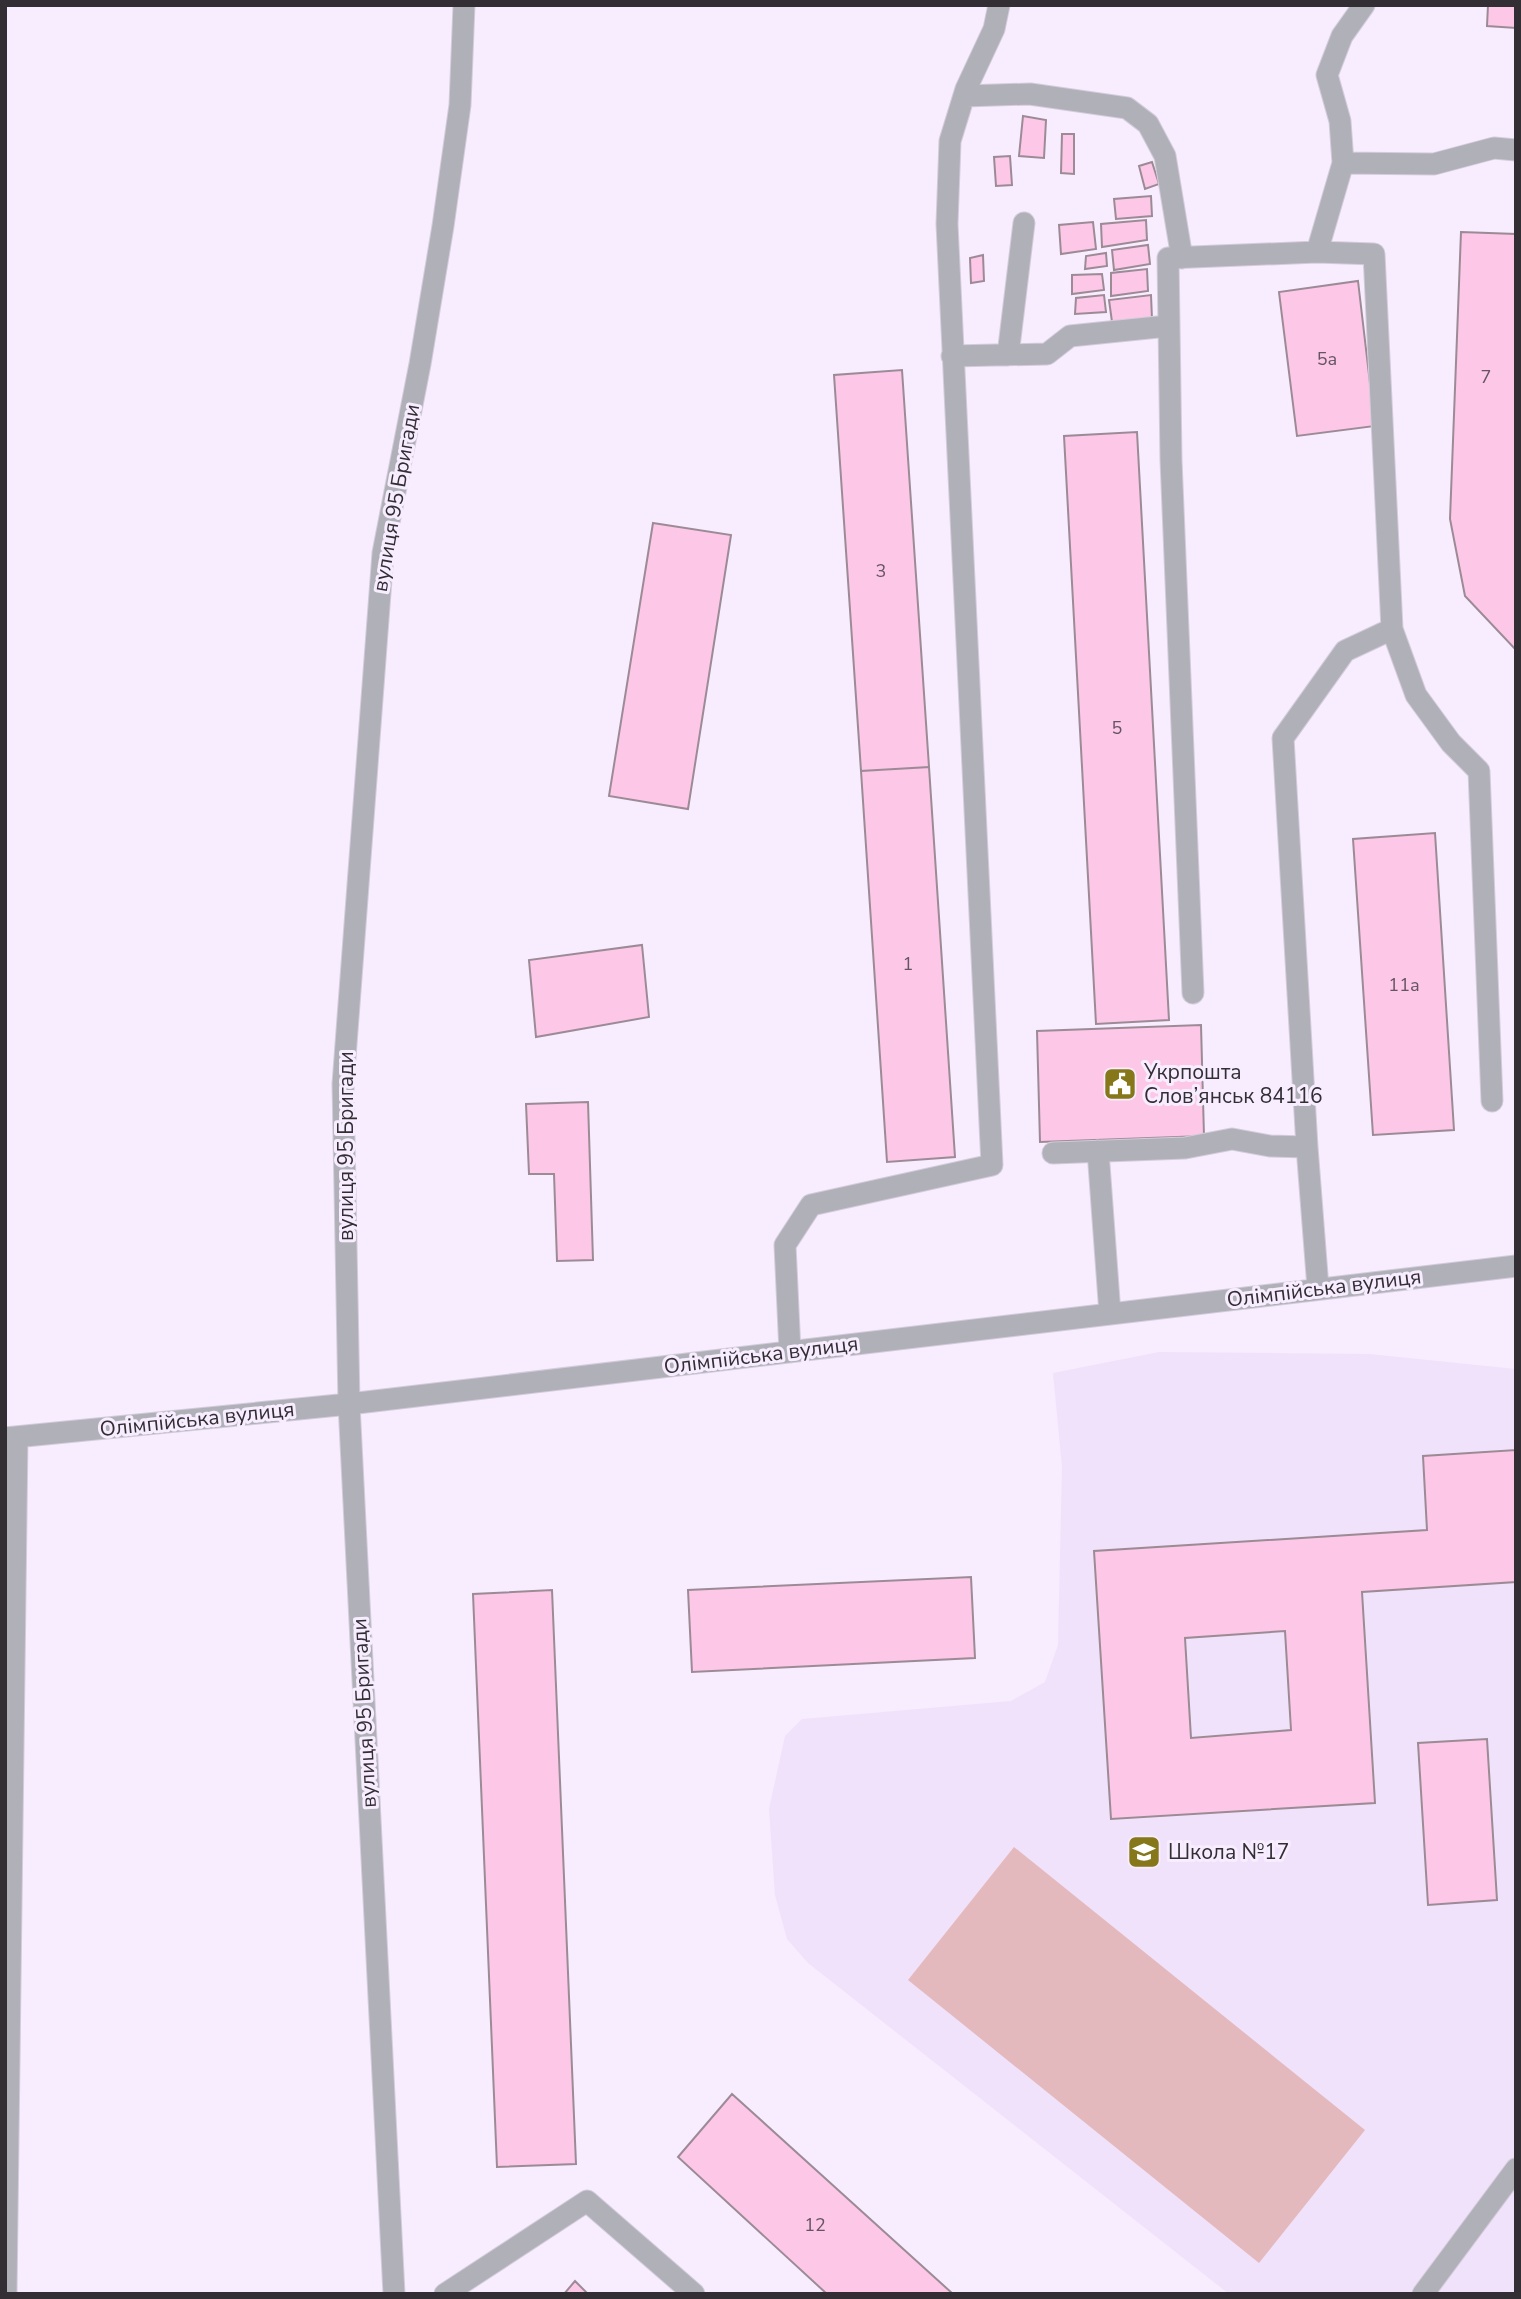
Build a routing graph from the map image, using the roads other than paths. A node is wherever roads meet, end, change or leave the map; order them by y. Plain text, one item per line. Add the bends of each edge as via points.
1 (464, 5) edge
2 (999, 5) edge
3 (1364, 5) edge
4 (965, 96) junction
5 (1516, 149) edge
6 (1343, 163) junction
7 (1024, 223) dead end
8 (1317, 252) junction
9 (1182, 258) junction
10 (1168, 326) junction
11 (1007, 355) junction
12 (952, 356) junction
13 (1392, 629) junction
14 (1194, 993) dead end
15 (1492, 1101) dead end
16 (1307, 1147) junction
17 (1098, 1152) junction
18 (1053, 1153) dead end
19 (1516, 1266) edge
20 (1318, 1288) junction
21 (1110, 1314) junction
22 (789, 1352) junction
23 (349, 1404) junction
24 (11, 1437) edge
25 (1516, 2169) edge
26 (6, 2294) edge
27 (394, 2294) edge
28 (445, 2294) edge
29 (694, 2294) edge
30 (1423, 2294) edge

1 - 23 street, вулиця 95 Бригади via 460,105 443,226 383,553 343,1084
2 - 4 street via 994,29
3 - 6 street via 1342,36 1327,75 1340,121
4 - 9 street via 1030,94 1127,108 1148,124 1166,156
4 - 12 street via 950,141 947,224
5 - 6 street via 1494,148 1434,164
6 - 8 street
7 - 11 street
8 - 9 street
8 - 13 street via 1374,254
9 - 10 street via 1168,258
10 - 11 street via 1070,336 1047,354
10 - 14 street
11 - 12 street
12 - 22 street via 992,1165 811,1205 785,1245
13 - 15 street via 1416,695 1451,743 1479,771
13 - 16 street via 1345,651 1283,738
16 - 17 street via 1232,1139 1185,1148
16 - 20 street
17 - 18 street
17 - 21 street
19 - 20 street, Олімпійська вулиця
20 - 21 street, Олімпійська вулиця
21 - 22 street, Олімпійська вулиця
22 - 23 street, Олімпійська вулиця
23 - 24 street, Олімпійська вулиця
23 - 27 street, вулиця 95 Бригади
24 - 26 street
25 - 30 street
28 - 29 street via 587,2201

